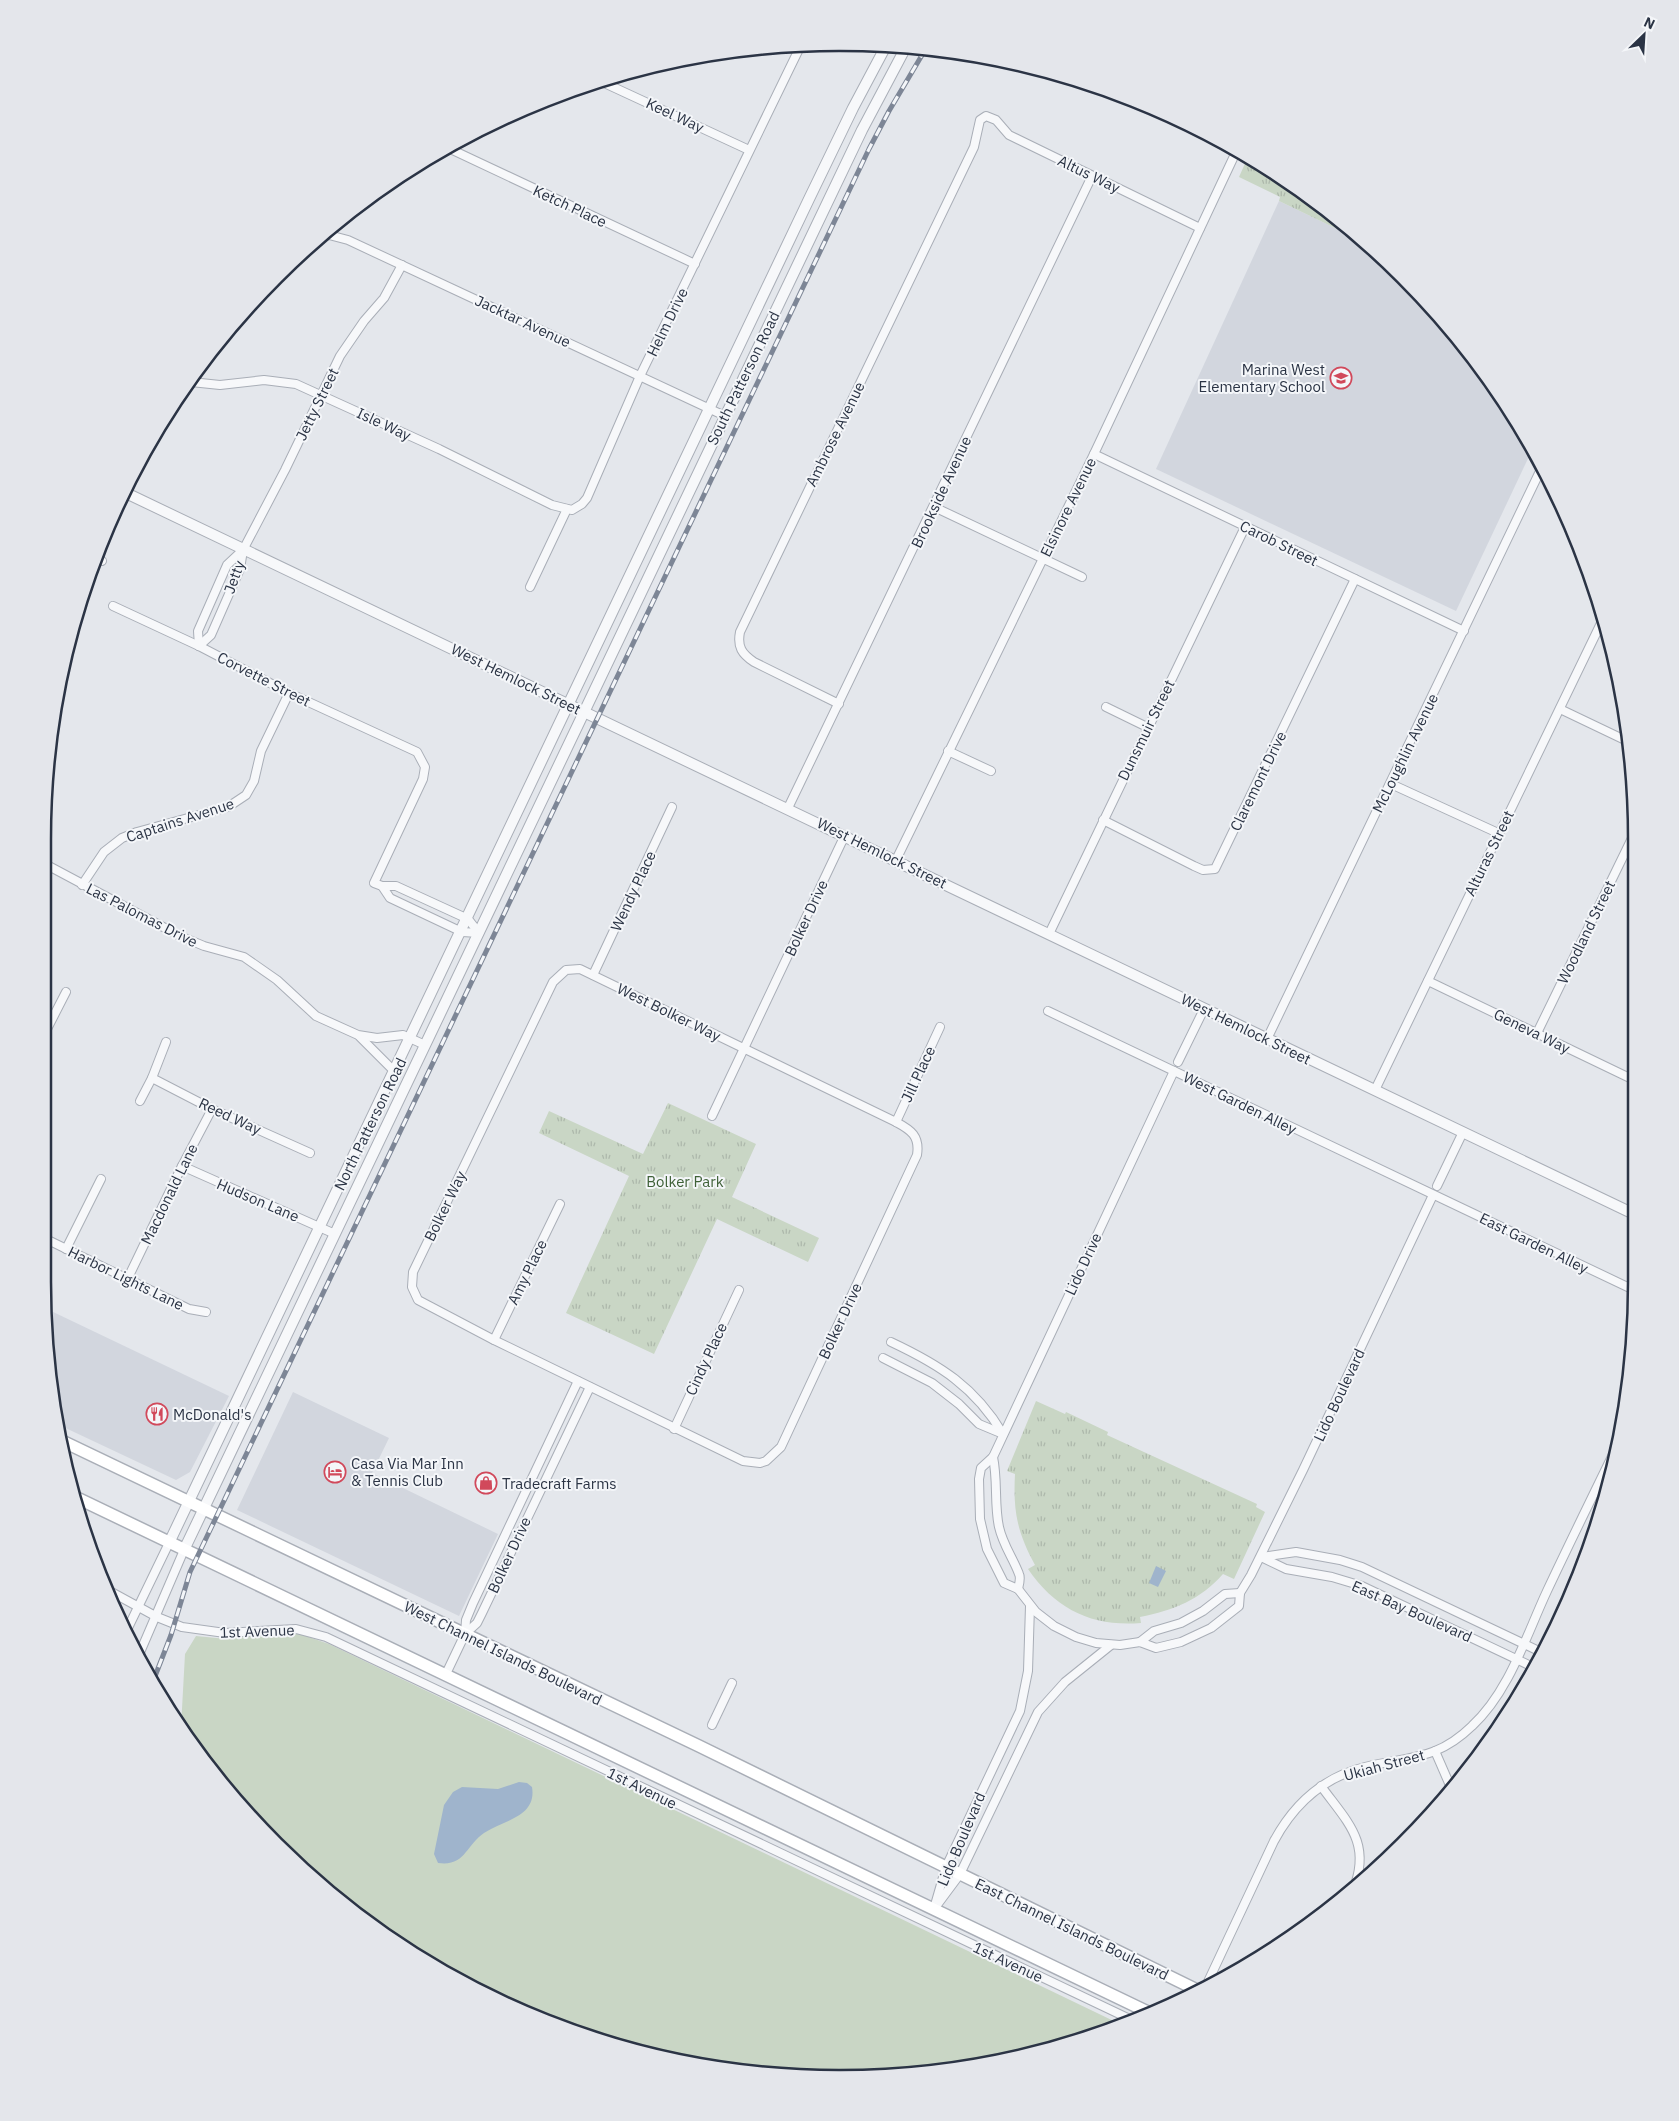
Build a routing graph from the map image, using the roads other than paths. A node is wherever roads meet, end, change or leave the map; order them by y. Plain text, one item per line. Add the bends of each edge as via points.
1 (797, 53) edge
2 (882, 53) edge
3 (902, 54) edge
4 (610, 86) edge
5 (983, 117) joint
6 (749, 150) junction
7 (456, 151) edge
8 (1234, 157) edge
9 (1092, 176) junction
10 (1200, 228) junction
11 (333, 236) edge
12 (695, 264) junction
13 (402, 265) junction
14 (640, 376) junction
15 (198, 383) edge
16 (322, 394) junction
17 (709, 408) junction
18 (725, 416) junction
19 (1094, 454) junction
20 (1538, 476) edge
21 (131, 495) edge
22 (934, 507) junction
23 (567, 509) junction
24 (1245, 527) junction
25 (243, 550) junction
26 (1043, 559) junction
27 (1082, 577) dead end
28 (1355, 579) junction
29 (530, 587) dead end
30 (113, 606) dead end
31 (1599, 628) edge
32 (1464, 632) junction
33 (199, 646) junction
34 (289, 693) junction
35 (568, 704) junction
36 (839, 704) junction
37 (1106, 707) dead end
38 (1560, 709) junction
39 (584, 712) junction
40 (1147, 727) junction
41 (1621, 738) edge
42 (948, 751) junction
43 (990, 771) dead end
44 (1391, 784) junction
45 (672, 807) dead end
46 (788, 808) junction
47 (1103, 820) junction
48 (1498, 833) junction
49 (845, 835) junction
50 (1628, 846) edge
51 (896, 860) junction
52 (51, 867) edge
53 (82, 885) junction
54 (382, 886) junction
55 (468, 920) junction
56 (462, 932) junction
57 (479, 933) junction
58 (1050, 934) junction
59 (593, 975) junction
60 (1428, 981) junction
61 (66, 992) dead end
62 (1204, 1008) junction
63 (1048, 1011) dead end
64 (51, 1021) edge
65 (940, 1027) dead end
66 (1537, 1033) junction
67 (358, 1035) junction
68 (411, 1038) junction
69 (1267, 1038) junction
70 (166, 1042) dead end
71 (425, 1045) junction
72 (744, 1049) junction
73 (1178, 1062) dead end
74 (1174, 1071) junction
75 (395, 1072) junction
76 (1628, 1077) edge
77 (152, 1078) junction
78 (1376, 1090) junction
79 (140, 1101) dead end
80 (212, 1109) junction
81 (712, 1116) dead end
82 (896, 1122) junction
83 (1463, 1132) junction
84 (310, 1153) dead end
85 (182, 1166) junction
86 (101, 1179) dead end
87 (1437, 1186) dead end
88 (1433, 1195) junction
89 (560, 1204) dead end
90 (1628, 1211) edge
91 (321, 1227) junction
92 (335, 1234) junction
93 (51, 1242) edge
94 (66, 1249) junction
95 (127, 1280) junction
96 (1628, 1287) edge
97 (739, 1290) dead end
98 (206, 1312) dead end
99 (494, 1340) junction
100 (891, 1342) dead end
101 (883, 1358) dead end
102 (578, 1381) junction
103 (590, 1387) junction
104 (674, 1428) junction
105 (1003, 1434) junction
106 (68, 1444) edge
107 (993, 1457) junction
108 (1604, 1474) edge
109 (82, 1501) edge
110 (190, 1502) junction
111 (204, 1508) junction
112 (169, 1542) junction
113 (184, 1550) junction
114 (1261, 1557) junction
115 (1018, 1589) junction
116 (1240, 1593) junction
117 (117, 1596) edge
118 (1030, 1606) junction
119 (138, 1608) junction
120 (156, 1617) junction
121 (130, 1624) edge
122 (465, 1634) junction
123 (1140, 1642) junction
124 (1523, 1643) junction
125 (1111, 1645) junction
126 (142, 1648) edge
127 (1536, 1649) edge
128 (1516, 1659) junction
129 (1528, 1665) edge
130 (445, 1676) junction
131 (732, 1683) dead end
132 (712, 1725) dead end
133 (1435, 1751) junction
134 (1448, 1781) edge
135 (1321, 1786) junction
136 (946, 1867) junction
137 (960, 1874) junction
138 (1358, 1875) edge
139 (934, 1909) junction
140 (1211, 1976) edge
141 (1190, 1987) edge
142 (1142, 2009) edge
143 (1124, 2016) edge

1 - 6 street, Helm Drive
2 - 17 street, South Patterson Road
3 - 18 street, South Patterson Road via 862,130
4 - 6 street, Keel Way
5 - 9 street, Altus Way via 992,118 1009,135
5 - 36 street, Ambrose Avenue via 978,124 974,147 740,632 739,648 744,655
6 - 12 street, Helm Drive
7 - 12 street, Ketch Place
8 - 10 street, Elsinore Avenue
9 - 10 street, Altus Way
9 - 22 street, Brookside Avenue
10 - 19 street, Elsinore Avenue
11 - 13 street, Jacktar Avenue
12 - 14 street, Helm Drive
13 - 14 street, Jacktar Avenue
13 - 16 street, Jetty Street via 384,298 349,340
14 - 17 street, Jacktar Avenue
14 - 23 street, Helm Drive via 587,498 578,508
15 - 16 street, Isle Way via 220,385 280,381
16 - 23 street, Isle Way via 552,505
16 - 25 street, Jetty Street
17 - 18 street, Jacktar Avenue
17 - 35 street, South Patterson Road
18 - 39 street, South Patterson Road
19 - 24 street, Carob Street
19 - 26 street, Elsinore Avenue
20 - 32 street, McLoughlin Avenue
21 - 25 street, West Hemlock Street
22 - 26 street
22 - 36 street, Brookside Avenue
23 - 29 street
24 - 28 street, Carob Street
24 - 40 street, Dunsmuir Street
25 - 33 street, Jetty via 240,569 211,635
25 - 33 street, Jetty via 227,565 198,631
25 - 35 street, West Hemlock Street
26 - 27 street
26 - 42 street, Elsinore Avenue
28 - 32 street, Carob Street
28 - 47 street, Claremont Drive via 1215,869 1194,866
30 - 33 street, Corvette Street
31 - 38 street, Alturas Street
32 - 44 street, McLoughlin Avenue
33 - 34 street, Corvette Street
34 - 53 street, Captains Avenue via 261,751 254,781 246,795 222,810 122,838 104,852
34 - 54 street, Corvette Street via 417,752 425,766 423,779 374,883
35 - 39 street, West Hemlock Street
35 - 55 street, North Patterson Road
36 - 46 street, Brookside Avenue
37 - 40 street
38 - 41 street
38 - 48 street, Alturas Street
39 - 46 street, West Hemlock Street
39 - 57 street, North Patterson Road
40 - 47 street, Dunsmuir Street
42 - 43 street
42 - 51 street, Elsinore Avenue
44 - 48 street
44 - 69 street, McLoughlin Avenue
45 - 59 street, Wendy Place
46 - 49 street, West Hemlock Street
47 - 58 street, Dunsmuir Street
48 - 60 street, Alturas Street
49 - 51 street, West Hemlock Street
49 - 72 street, Bolker Drive
50 - 66 street, Woodland Street
51 - 58 street, West Hemlock Street
52 - 53 street, Las Palomas Drive
53 - 67 street, Las Palomas Drive via 180,936 244,957 263,968 316,1016
54 - 55 street via 396,886
54 - 56 street via 390,898
55 - 56 street, North Patterson Road
55 - 57 street
56 - 57 street
56 - 68 street, North Patterson Road
57 - 71 street, North Patterson Road
58 - 62 street, West Hemlock Street
59 - 72 street, West Bolker Way
59 - 99 street, Bolker Way via 580,969 566,970 553,982 413,1272 412,1287 418,1300
60 - 66 street, Geneva Way
60 - 78 street, Alturas Street
61 - 64 street
62 - 69 street, West Hemlock Street
62 - 73 street
63 - 74 street, West Garden Alley
65 - 82 street, Jill Place
66 - 76 street, Geneva Way
67 - 68 street, Las Palomas Drive via 378,1038 403,1035
67 - 75 street
68 - 71 street, Las Palomas Drive
68 - 75 street, North Patterson Road
69 - 78 street, West Hemlock Street
70 - 77 street
71 - 92 street, North Patterson Road
72 - 81 street
72 - 82 street, Bolker Drive
74 - 88 street, West Garden Alley
74 - 105 street, Lido Drive
75 - 91 street, North Patterson Road
77 - 79 street
77 - 80 street, Reed Way
78 - 83 street, West Hemlock Street
80 - 84 street, Reed Way
80 - 85 street, Macdonald Lane
82 - 104 street, Bolker Drive via 914,1133 918,1142 917,1155 780,1447 766,1461 751,1463
83 - 87 street
83 - 90 street, West Hemlock Street
85 - 91 street, Hudson Lane
85 - 95 street, Macdonald Lane
86 - 94 street
88 - 96 street, East Garden Alley
88 - 114 street, Lido Boulevard
89 - 99 street, Amy Place
91 - 92 street, Hudson Lane
91 - 110 street, North Patterson Road
92 - 111 street, North Patterson Road
93 - 94 street, Harbor Lights Lane
94 - 95 street, Harbor Lights Lane
95 - 98 street, Harbor Lights Lane via 188,1309
97 - 104 street, Cindy Place
99 - 102 street, Bolker Way
100 - 105 street via 927,1360 966,1387 989,1410
101 - 105 street via 932,1384 979,1424
102 - 103 street, Bolker Way
102 - 122 street, Bolker Drive via 466,1620
103 - 104 street, Bolker Drive
103 - 122 street, Bolker Drive via 482,1614
105 - 107 street, Lido Drive
106 - 110 main road, West Channel Islands Boulevard
107 - 115 street, Lido Drive via 999,1528 1020,1576
107 - 115 street, Lido Drive via 981,1468 979,1479 982,1533 992,1562 1004,1582
108 - 124 street, Ukiah Street
109 - 112 main road
110 - 111 main road, West Channel Islands Boulevard
110 - 112 street, North Patterson Road
111 - 113 street, North Patterson Road
111 - 122 main road, West Channel Islands Boulevard
112 - 113 main road
112 - 119 street
113 - 120 street
113 - 130 main road
114 - 116 street, Lido Boulevard
114 - 124 street, East Bay Boulevard via 1296,1552 1362,1567
114 - 128 street, East Bay Boulevard via 1286,1569 1362,1586
115 - 118 street, Lido Drive
116 - 123 street, Lido Boulevard via 1226,1594 1203,1611 1154,1631
116 - 123 street, Lido Boulevard via 1239,1606 1205,1631 1181,1642 1156,1648
117 - 119 street, 1st Avenue
118 - 125 street, Lido Boulevard via 1066,1632
118 - 136 street, Lido Boulevard via 1028,1671 1020,1711
119 - 120 street, 1st Avenue
119 - 121 street
120 - 126 street
120 - 143 street, 1st Avenue via 210,1633 285,1628 306,1630 326,1637
122 - 130 street, Bolker Drive
122 - 136 main road, West Channel Islands Boulevard
123 - 125 street, Lido Boulevard
124 - 127 street, East Bay Boulevard
124 - 128 street, Ukiah Street
125 - 137 street, Lido Boulevard via 1060,1687 1038,1712
128 - 129 street, East Bay Boulevard
128 - 133 street, Ukiah Street via 1482,1717 1458,1738
130 - 139 main road
131 - 132 street
133 - 134 street
133 - 135 street, Ukiah Street via 1417,1758 1350,1771
135 - 138 street via 1357,1840 1361,1864
135 - 140 street, Ukiah Street via 1302,1801 1282,1827
136 - 137 main road, East Channel Islands Boulevard
136 - 139 street, Lido Boulevard
137 - 139 street, Lido Boulevard
137 - 141 main road, East Channel Islands Boulevard
139 - 142 main road

